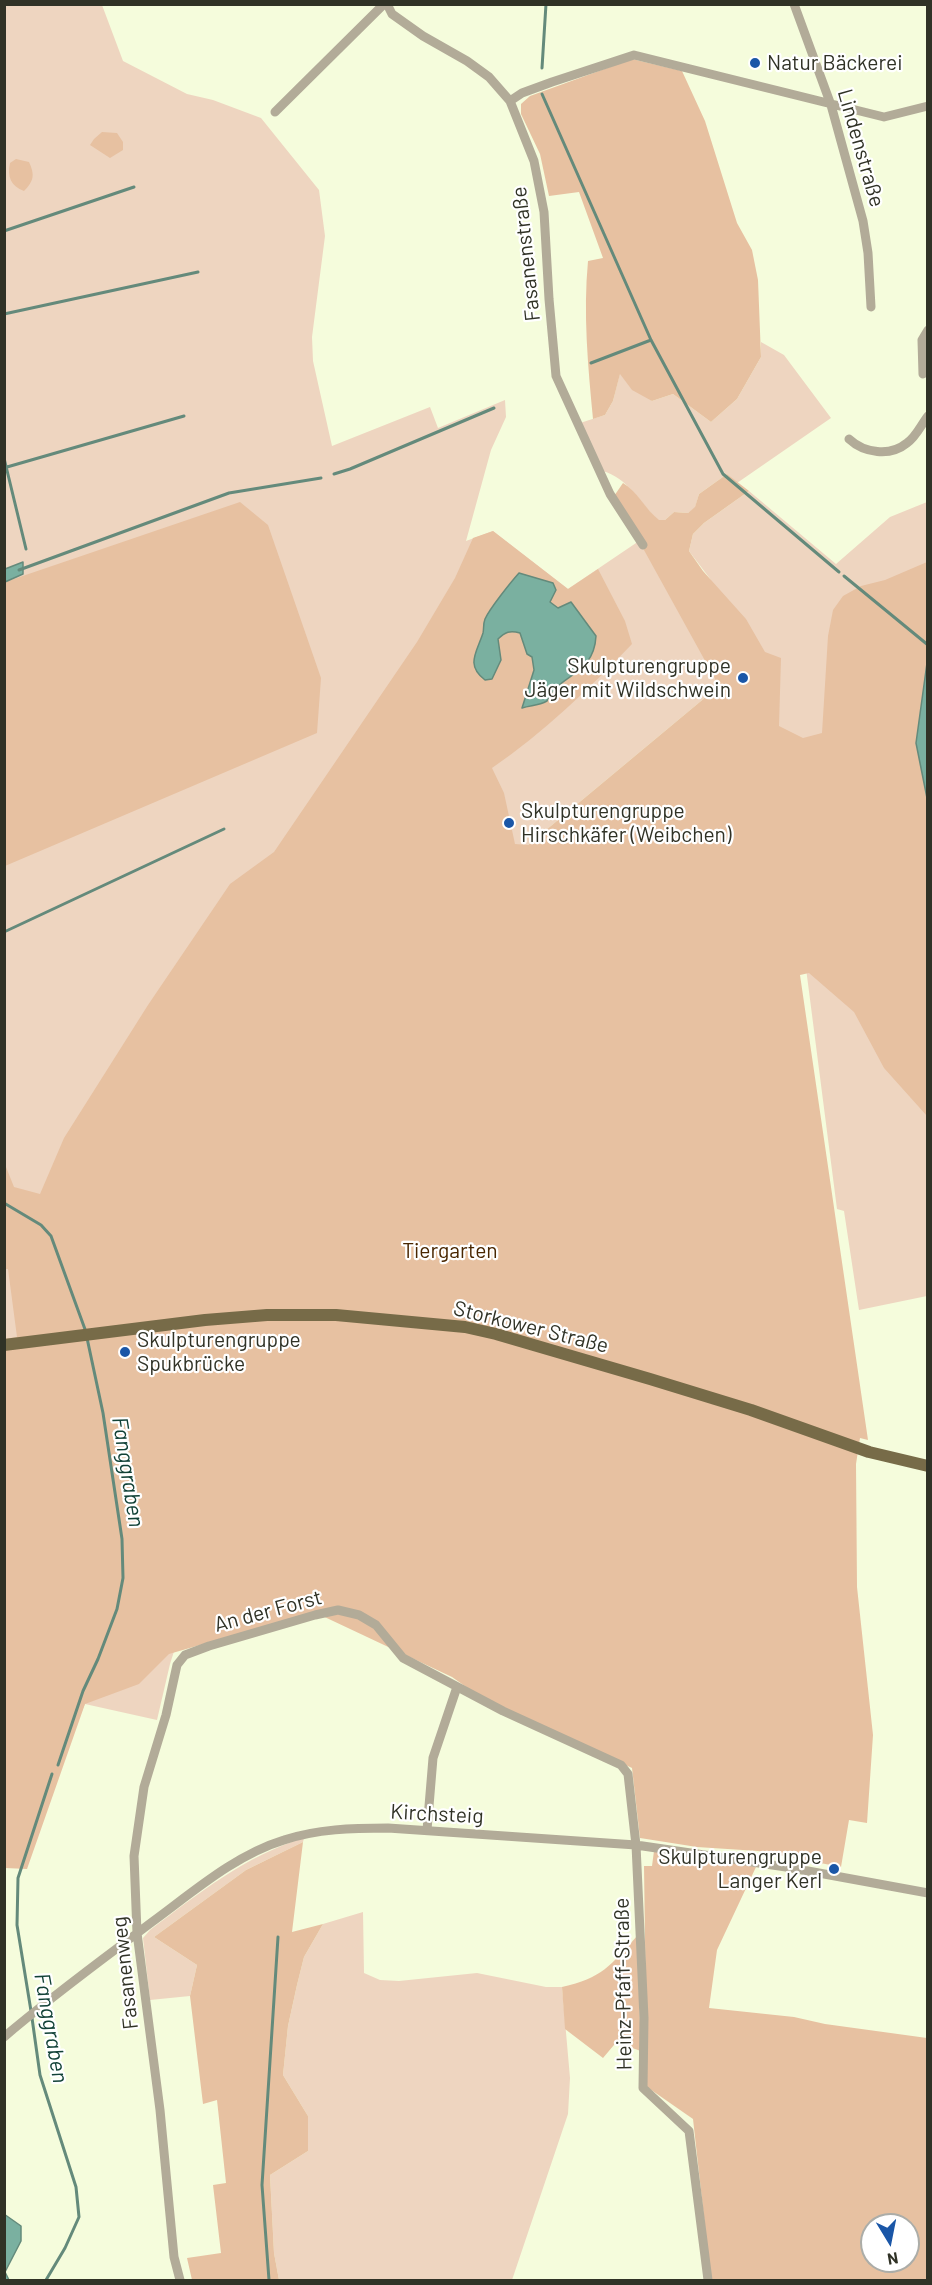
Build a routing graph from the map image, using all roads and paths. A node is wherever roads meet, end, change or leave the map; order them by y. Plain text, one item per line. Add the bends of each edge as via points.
1 (385, 4) edge
2 (794, 4) edge
3 (510, 101) junction
4 (831, 105) junction
5 (927, 106) edge
6 (275, 112) dead end
7 (871, 307) dead end
8 (927, 330) edge
9 (923, 374) dead end
10 (927, 416) edge
11 (849, 439) dead end
12 (643, 545) dead end
13 (4, 1345) edge
14 (927, 1466) edge
15 (177, 1665) joint
16 (457, 1687) junction
17 (428, 1830) junction
18 (636, 1845) junction
19 (927, 1893) edge
20 (137, 1933) junction
21 (4, 2037) edge
22 (180, 2280) edge
23 (708, 2280) edge

1 - 3 street, Fasanenstraße via 392,14 423,36 489,77
1 - 6 street
2 - 4 street, Lindenstraße
3 - 4 street via 522,93 634,55
3 - 12 street, Fasanenstraße via 534,161 544,212 556,376 610,494
4 - 5 street via 884,117
4 - 7 street, Lindenstraße via 863,221
8 - 9 street via 922,340
10 - 11 street via 913,438 901,447 871,452
13 - 14 main road, Storkower Straße via 267,1314 336,1315 465,1327 650,1379 869,1452
15 - 16 street, An der Forst via 185,1655 209,1646 338,1610 359,1615 376,1625 403,1658
15 - 20 street, Fasanenweg via 144,1787 134,1856
16 - 17 street via 433,1758
16 - 18 street, An der Forst via 621,1765 628,1774
17 - 18 street, Kirchsteig
17 - 20 street, Kirchsteig via 353,1828 278,1842 233,1864
18 - 19 street, Kirchsteig
18 - 23 street, Heinz-Pfaff-Straße via 644,2018 643,2088 689,2131
20 - 21 street, Kirchsteig
20 - 22 street, Fasanenweg via 174,2257

